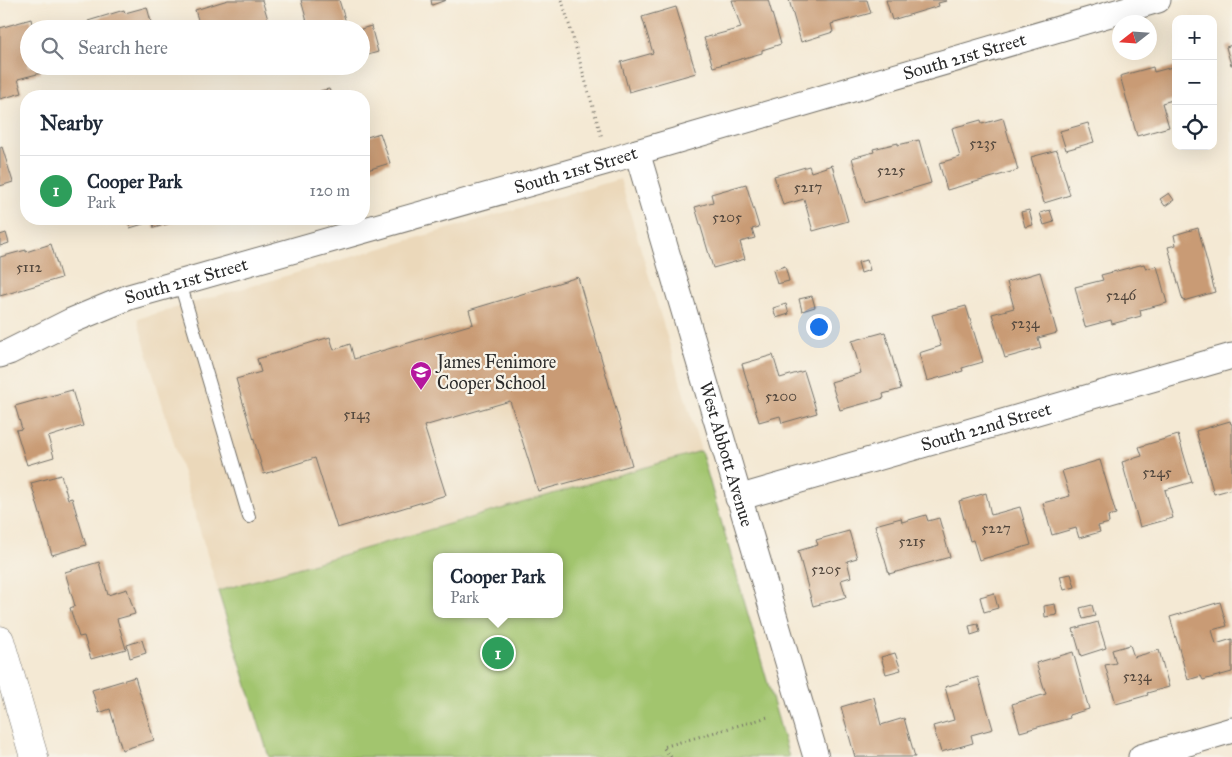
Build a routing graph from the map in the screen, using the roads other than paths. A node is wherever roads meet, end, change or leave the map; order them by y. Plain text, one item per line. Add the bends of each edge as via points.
1 (1158, 0) edge
2 (637, 152) junction
3 (180, 283) junction
4 (0, 355) edge
5 (1232, 356) edge
6 (738, 498) junction
7 (249, 517) dead end
8 (0, 640) edge
9 (1232, 730) edge
10 (34, 757) edge
11 (816, 757) edge
12 (1141, 757) edge

1 - 2 street, South 21st Street
2 - 3 street, South 21st Street
2 - 6 street, West Abbott Avenue
3 - 4 street, South 21st Street via 128,297
3 - 7 lane
5 - 6 street, South 22nd Street
6 - 11 street, West Abbott Avenue
8 - 10 street
9 - 12 street

